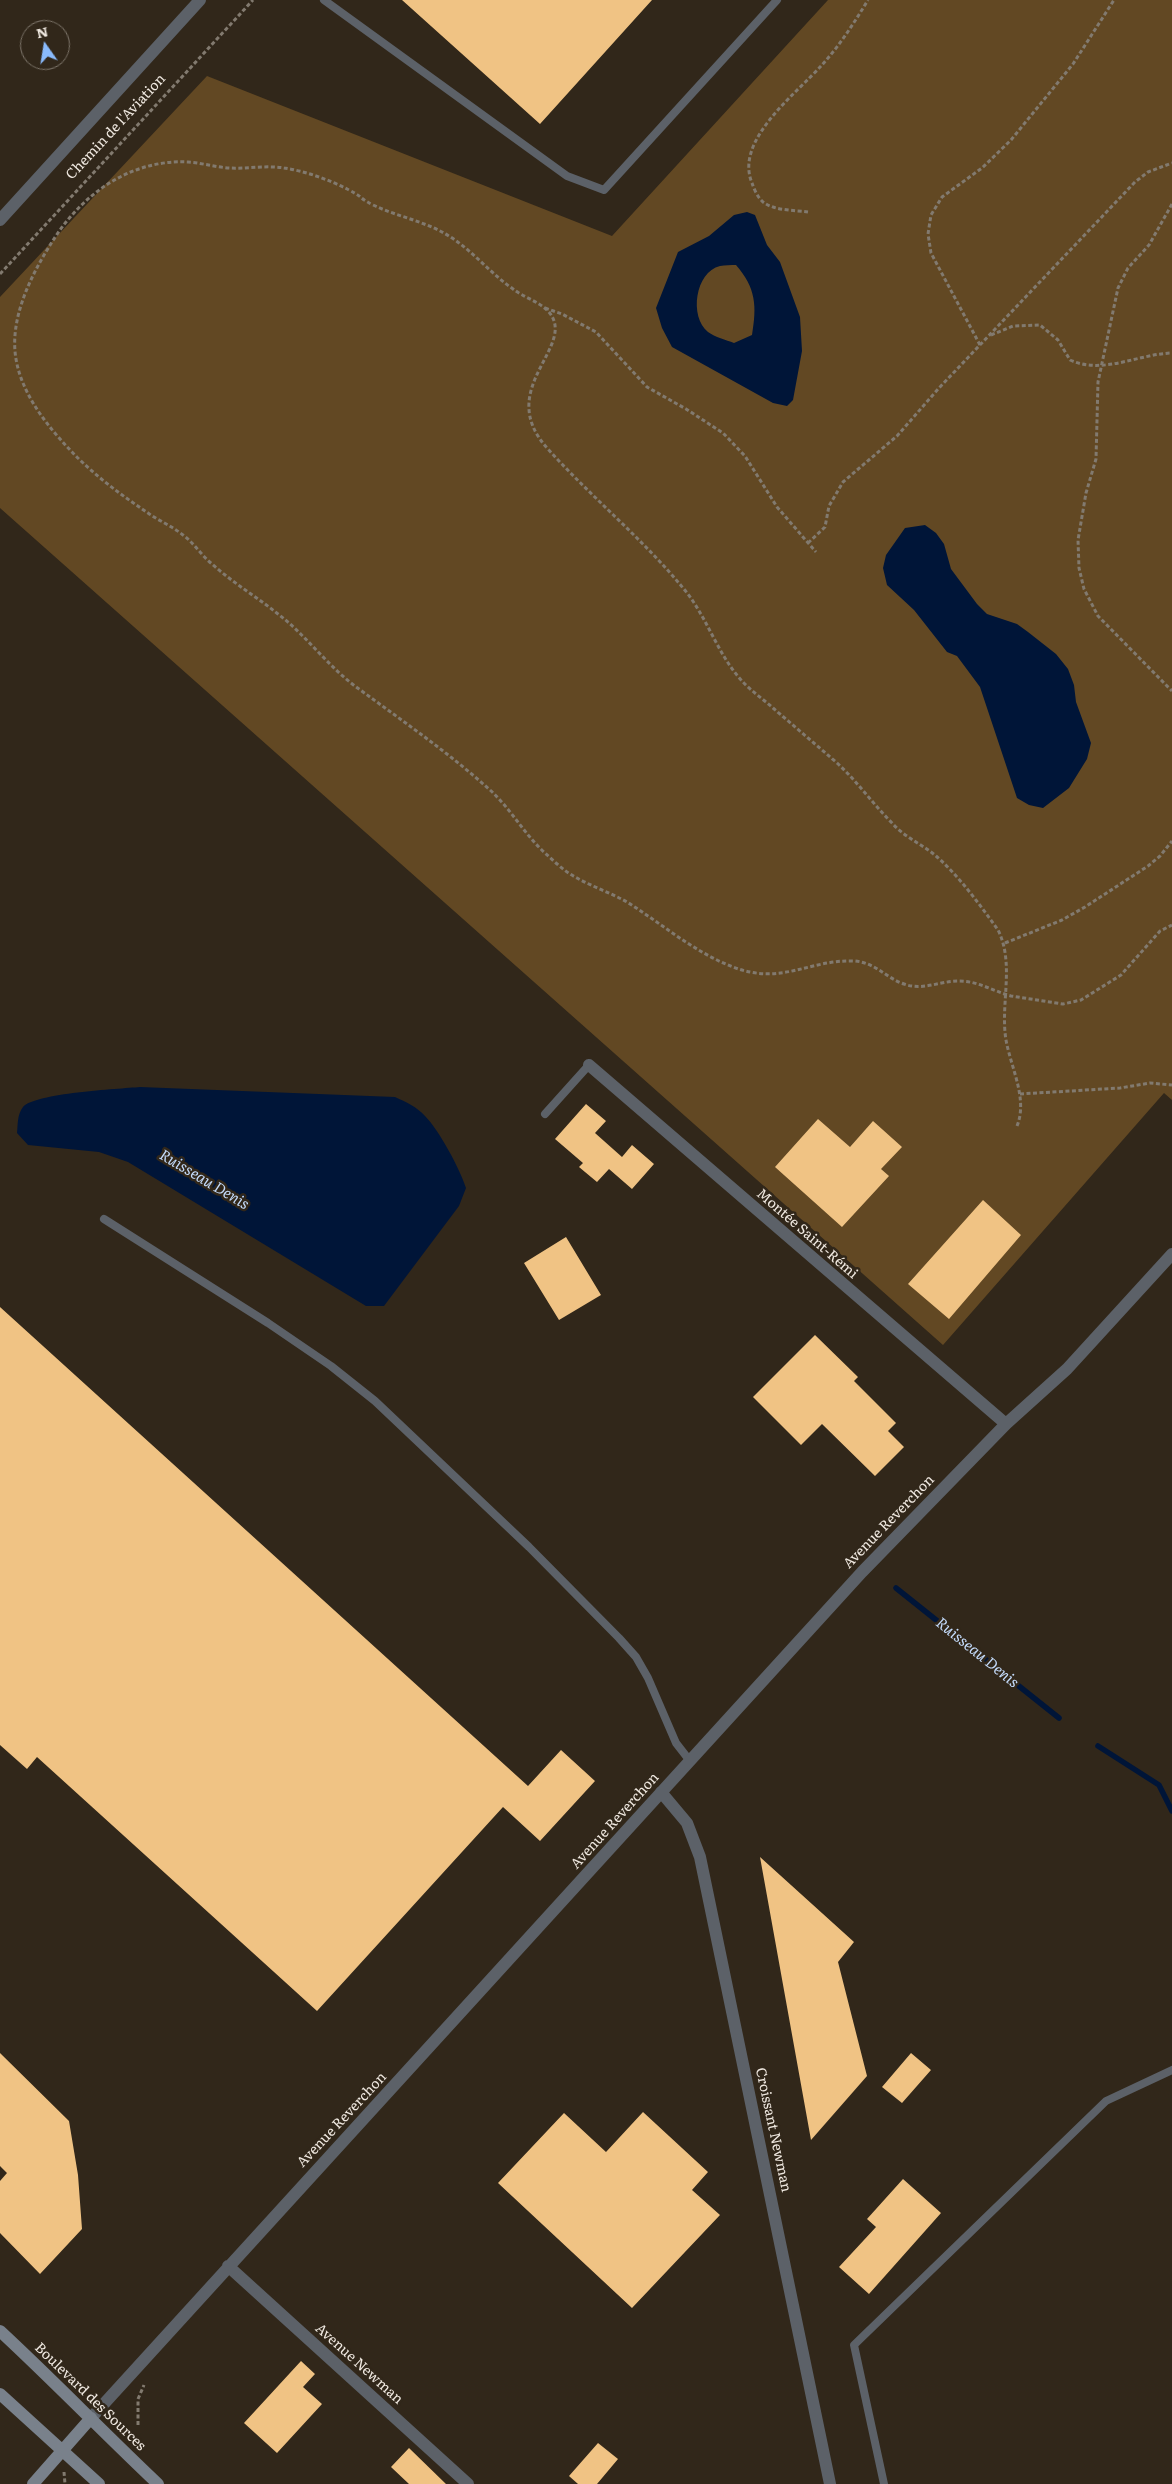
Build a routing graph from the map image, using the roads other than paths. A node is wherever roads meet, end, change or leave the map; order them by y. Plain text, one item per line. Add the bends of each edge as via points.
1 (200, 0) edge
2 (324, 0) edge
3 (777, 0) edge
4 (0, 220) edge
5 (589, 1066) joint
6 (545, 1114) dead end
7 (104, 1219) dead end
8 (1172, 1254) edge
9 (1006, 1424) junction
10 (690, 1761) junction
11 (661, 1792) junction
12 (1172, 2070) edge
13 (228, 2266) junction
14 (0, 2331) edge
15 (0, 2394) edge
16 (91, 2418) junction
17 (62, 2452) junction
18 (33, 2484) edge
19 (99, 2484) edge
20 (158, 2484) edge
21 (468, 2484) edge
22 (830, 2484) edge
23 (884, 2484) edge

1 - 4 street, Chemin de l'Aviation
2 - 3 lane via 567,176 604,190
5 - 6 lane
5 - 9 street, Montée Saint-Rémi
7 - 10 lane via 268,1323 375,1401 619,1638 640,1664 676,1743
8 - 9 street, Avenue Reverchon via 1067,1369
9 - 10 street, Avenue Reverchon via 862,1572
10 - 11 street, Avenue Reverchon
11 - 13 street, Avenue Reverchon
11 - 22 street, Croissant Newman via 687,1823 700,1857
12 - 23 lane via 1106,2101 854,2346
13 - 16 street, Avenue Reverchon
13 - 21 street, Avenue Newman
14 - 16 main road, Boulevard des Sources
15 - 17 main road
16 - 17 main road
16 - 20 main road, Boulevard des Sources
17 - 18 main road
17 - 19 main road

